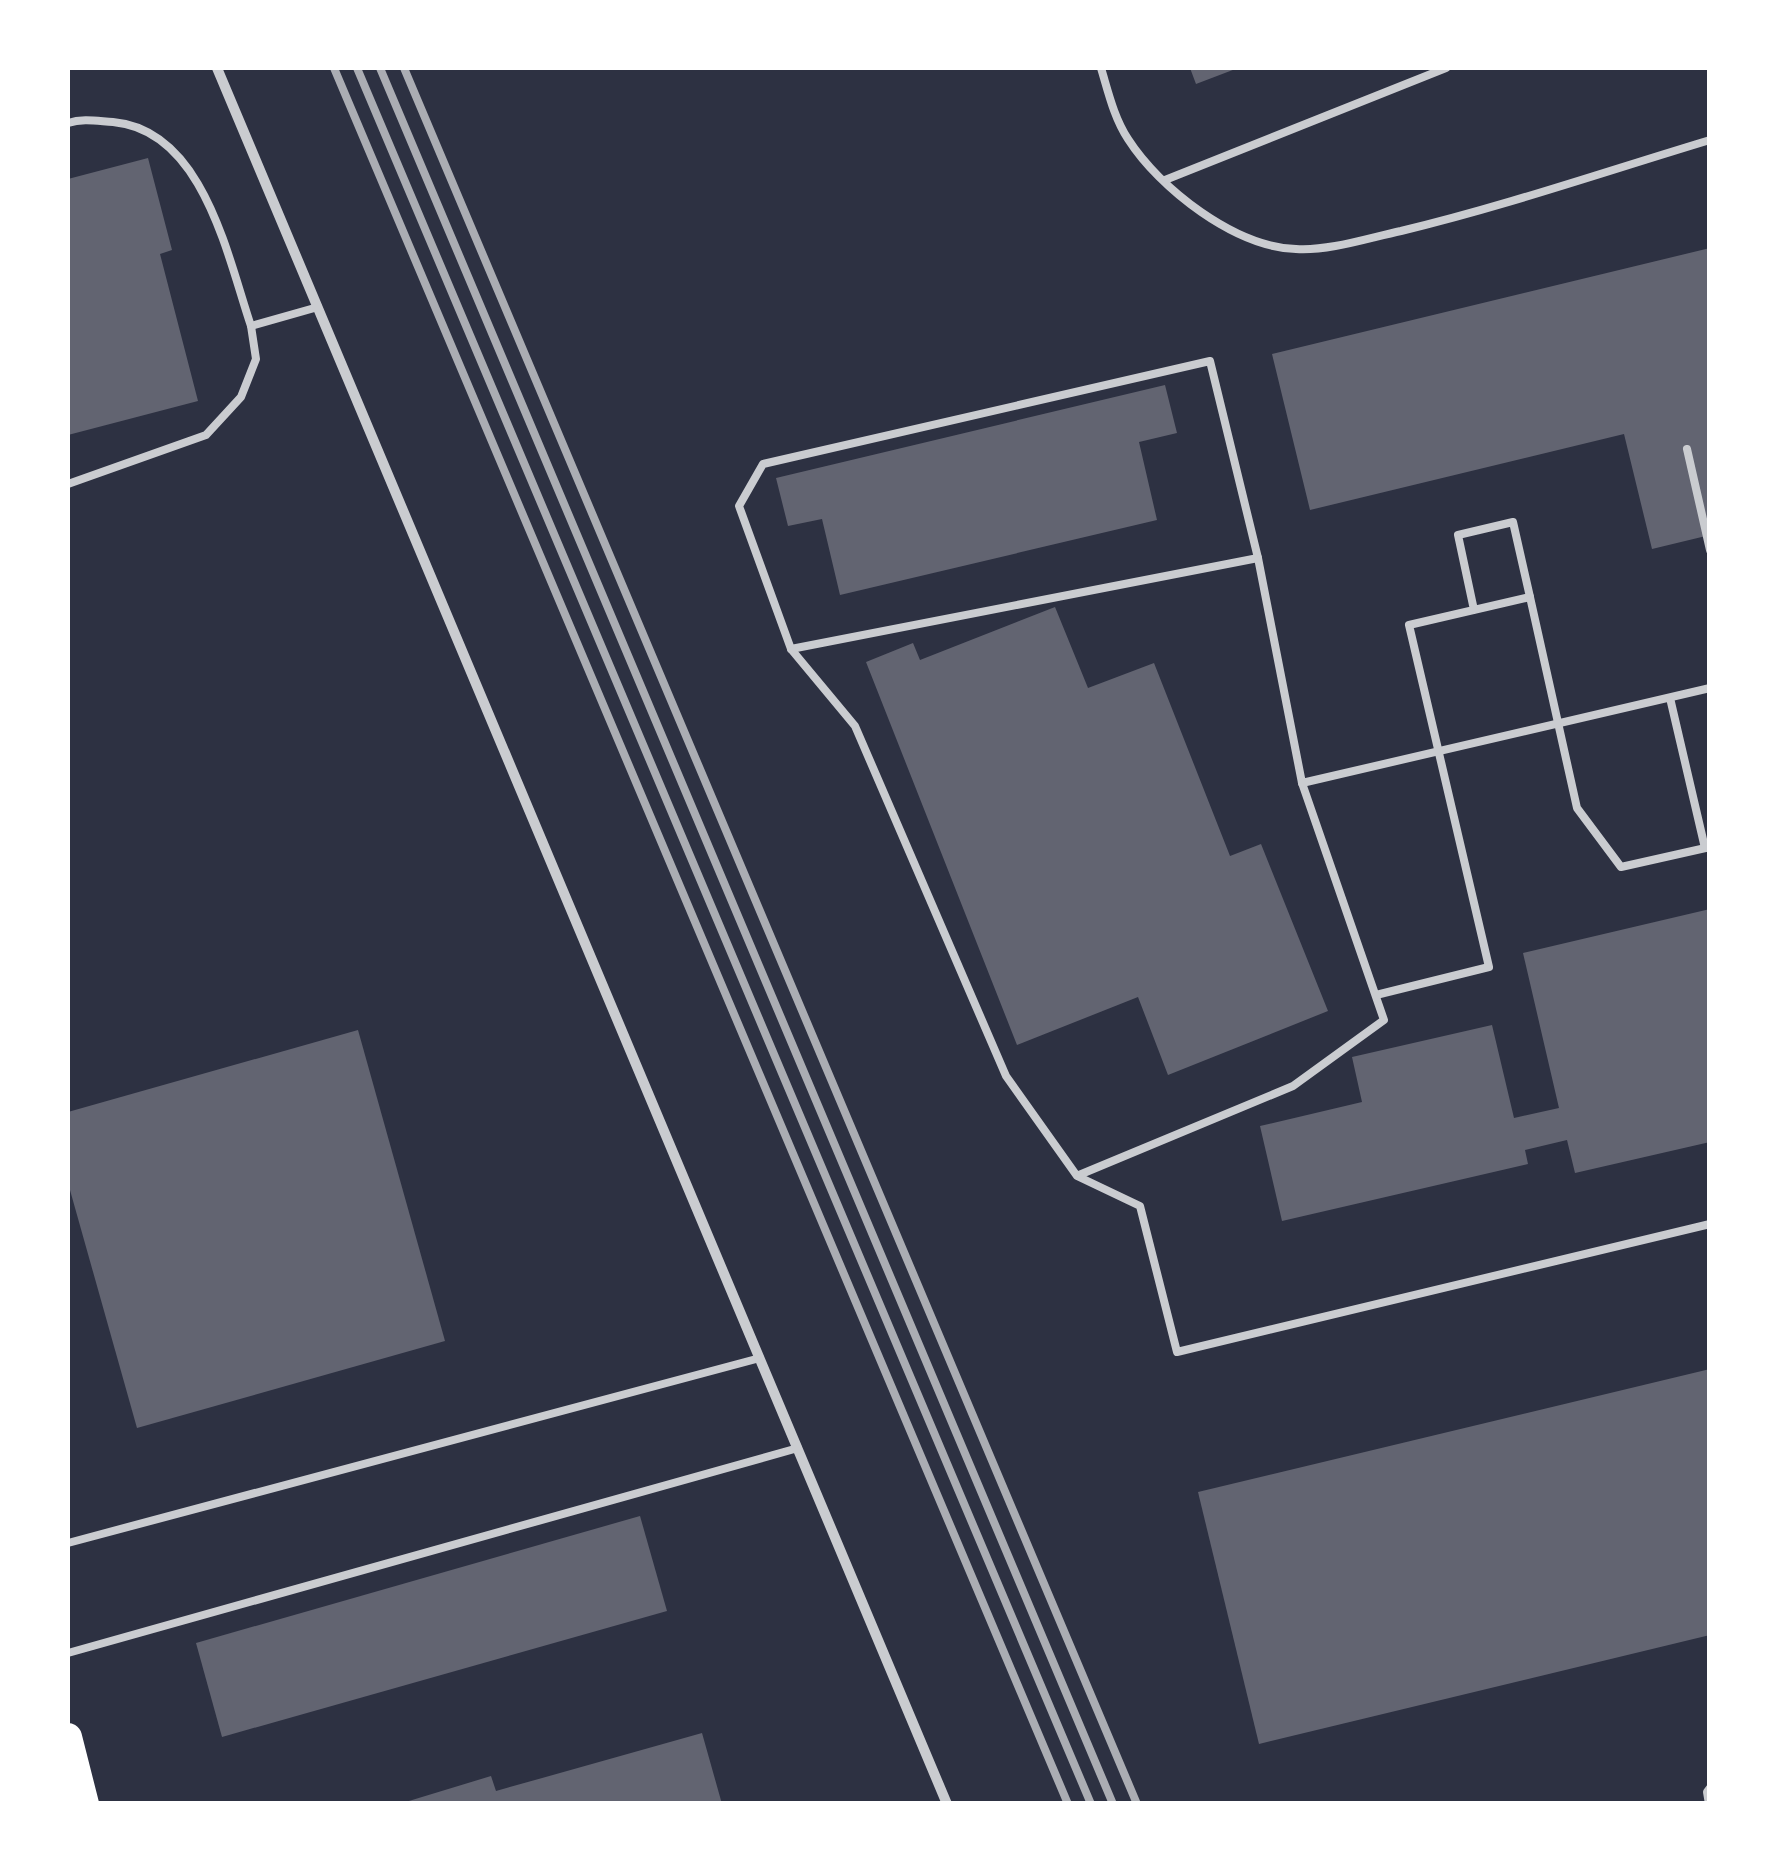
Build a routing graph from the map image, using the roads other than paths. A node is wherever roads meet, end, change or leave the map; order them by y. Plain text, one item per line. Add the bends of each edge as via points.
1 (217, 68) edge
2 (1101, 68) edge
3 (1446, 68) edge
4 (68, 123) edge
5 (1710, 140) edge
6 (1165, 180) junction
7 (318, 307) junction
8 (252, 326) junction
9 (1687, 449) dead end
10 (68, 484) edge
11 (1710, 550) edge
12 (1258, 558) junction
13 (1530, 597) junction
14 (1474, 610) junction
15 (791, 649) junction
16 (1710, 688) edge
17 (1670, 698) junction
18 (1560, 723) junction
19 (1438, 752) junction
20 (1302, 784) junction
21 (1707, 848) edge
22 (1376, 995) junction
23 (1077, 1176) junction
24 (1710, 1224) edge
25 (760, 1358) junction
26 (798, 1448) junction
27 (68, 1544) edge
28 (68, 1653) edge
29 (68, 1737) edge
30 (1710, 1788) edge
31 (85, 1804) edge
32 (947, 1804) edge
33 (1709, 1804) edge

1 - 7 street
2 - 6 lane via 1128,140
3 - 6 lane
4 - 8 lane via 133,124 168,144 209,204
5 - 6 lane via 1450,219 1296,250 1260,243 1210,220
7 - 8 lane
7 - 25 street
8 - 10 lane via 256,359 241,398 206,434
9 - 11 lane
12 - 15 lane
12 - 15 lane via 1210,360 763,464 740,506
12 - 20 lane
13 - 14 lane
13 - 14 lane via 1513,522 1458,535
13 - 18 lane
14 - 19 lane via 1409,625
15 - 23 lane via 855,726 1006,1076
16 - 17 lane
17 - 18 lane
17 - 21 lane
18 - 19 lane
18 - 21 lane via 1578,808 1621,866
19 - 20 lane
19 - 22 lane via 1488,966
20 - 22 lane
22 - 23 lane via 1384,1020 1293,1086
23 - 24 lane via 1140,1206 1176,1352
25 - 26 street
25 - 27 lane
26 - 28 lane
26 - 32 street
29 - 31 highway
30 - 33 lane

